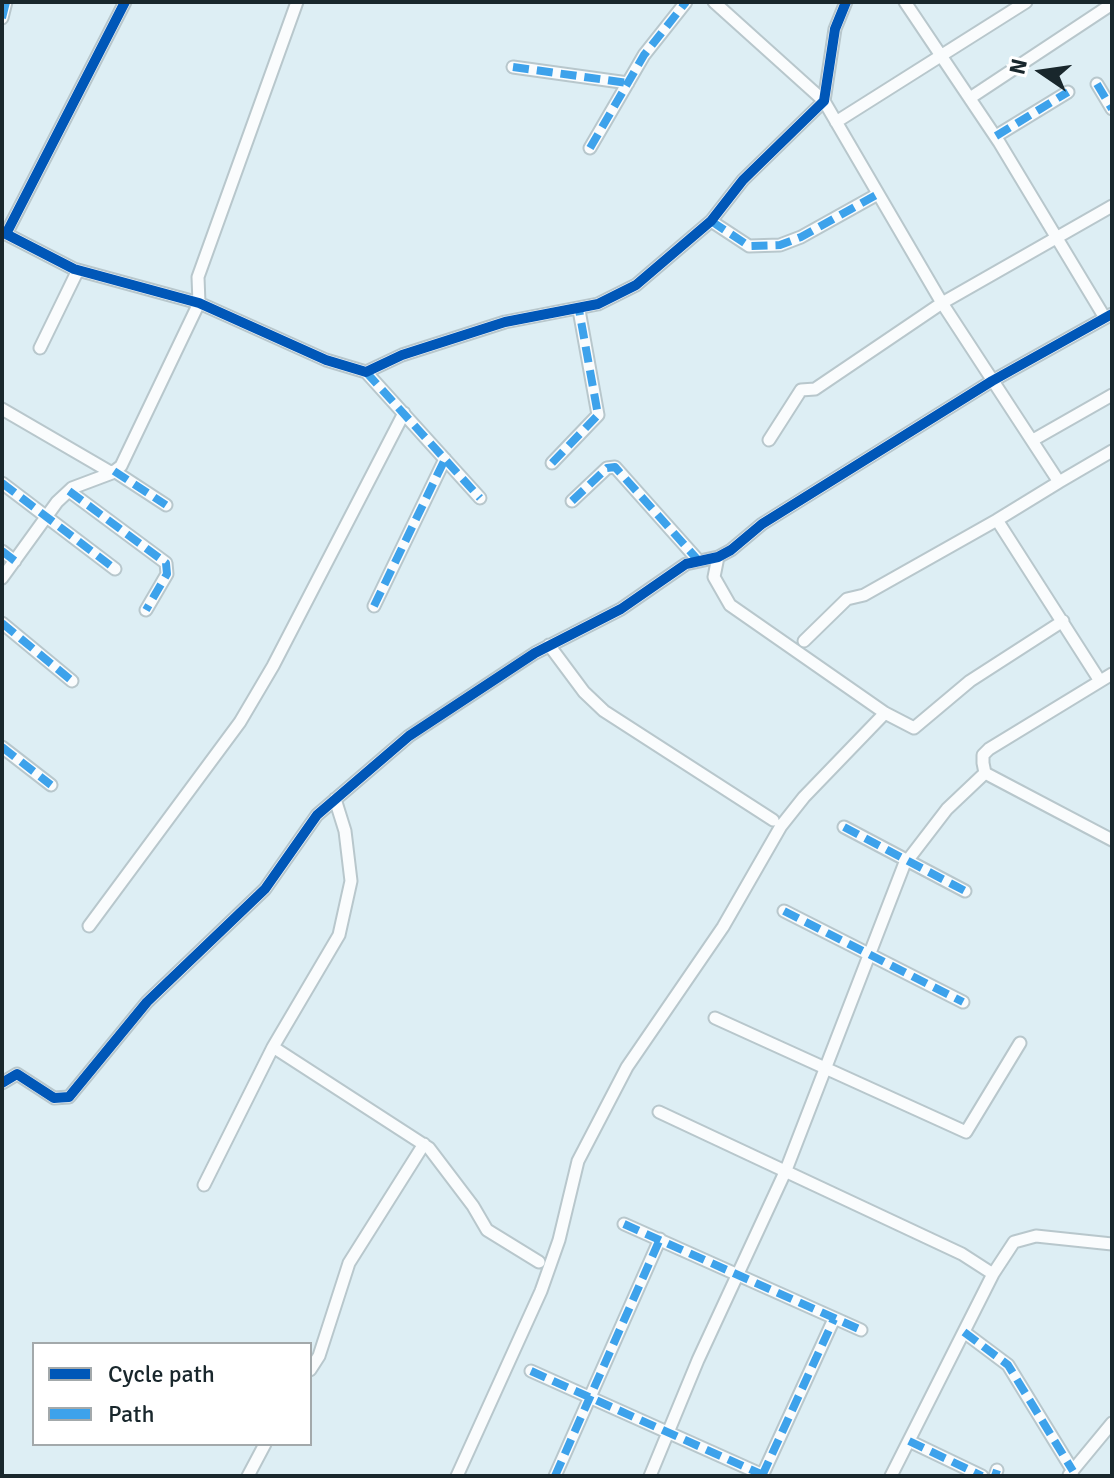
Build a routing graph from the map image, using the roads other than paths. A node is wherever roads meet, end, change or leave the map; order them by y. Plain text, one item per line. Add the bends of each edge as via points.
1 (6, 2) edge
2 (125, 2) edge
3 (297, 2) edge
4 (686, 2) edge
5 (714, 2) edge
6 (846, 2) edge
7 (905, 2) edge
8 (1026, 2) edge
9 (1112, 4) edge
10 (2, 18) edge
11 (940, 54) junction
12 (513, 67) dead end
13 (628, 83) junction
14 (1097, 84) dead end
15 (1068, 92) dead end
16 (970, 98) junction
17 (824, 101) junction
18 (1112, 109) edge
19 (836, 122) junction
20 (996, 136) junction
21 (590, 148) dead end
22 (878, 194) junction
23 (1112, 206) edge
24 (711, 221) junction
25 (1057, 239) junction
26 (78, 270) junction
27 (199, 303) junction
28 (942, 303) junction
29 (579, 310) junction
30 (1108, 316) edge
31 (40, 348) dead end
32 (366, 372) junction
33 (992, 381) junction
34 (1112, 395) edge
35 (2, 409) edge
36 (404, 413) junction
37 (769, 440) dead end
38 (1033, 440) junction
39 (1112, 451) edge
40 (445, 459) junction
41 (552, 463) dead end
42 (113, 472) junction
43 (1059, 482) junction
44 (2, 483) edge
45 (69, 491) junction
46 (480, 498) dead end
47 (572, 501) dead end
48 (166, 505) dead end
49 (46, 517) junction
50 (997, 520) junction
51 (2, 551) edge
52 (718, 557) junction
53 (697, 559) junction
54 (15, 561) junction
55 (115, 569) dead end
56 (2, 578) edge
57 (374, 606) dead end
58 (146, 610) dead end
59 (1063, 621) junction
60 (2, 623) edge
61 (804, 641) dead end
62 (549, 645) junction
63 (1112, 674) edge
64 (72, 681) dead end
65 (1100, 681) junction
66 (885, 713) junction
67 (2, 747) edge
68 (985, 773) junction
69 (51, 785) dead end
70 (335, 799) junction
71 (773, 820) dead end
72 (844, 827) dead end
73 (1112, 840) edge
74 (906, 862) junction
75 (965, 891) dead end
76 (784, 911) dead end
77 (89, 926) dead end
78 (868, 955) junction
79 (963, 1002) dead end
80 (715, 1018) dead end
81 (1020, 1043) dead end
82 (273, 1047) junction
83 (825, 1065) junction
84 (2, 1083) edge
85 (659, 1112) dead end
86 (424, 1144) junction
87 (786, 1170) junction
88 (204, 1185) dead end
89 (624, 1224) dead end
90 (660, 1239) junction
91 (1112, 1244) edge
92 (539, 1262) dead end
93 (738, 1273) junction
94 (993, 1274) junction
95 (834, 1319) junction
96 (861, 1330) dead end
97 (964, 1332) junction
98 (312, 1367) edge
99 (531, 1371) dead end
100 (591, 1397) junction
101 (1112, 1423) edge
102 (668, 1432) junction
103 (909, 1441) junction
104 (264, 1446) edge
105 (1071, 1473) edge
106 (763, 1475) edge
107 (248, 1476) edge
108 (457, 1476) edge
109 (555, 1476) edge
110 (650, 1476) edge
111 (891, 1476) edge
112 (982, 1476) edge

1 - 10 street
2 - 26 street via 6,229 10,238
3 - 27 street via 198,277
4 - 13 street
5 - 17 street
6 - 17 street via 835,29
7 - 11 street
8 - 11 street
9 - 16 street
11 - 16 street
11 - 19 street
12 - 13 street
13 - 21 street
14 - 18 street
15 - 20 street
16 - 20 street
17 - 19 street
17 - 24 street via 743,180
19 - 22 street
20 - 25 street
22 - 24 street via 780,245 749,246
22 - 28 street
23 - 25 street
24 - 29 street via 636,285
25 - 28 street
25 - 30 street
26 - 27 street
26 - 31 street
27 - 32 street via 326,360
27 - 42 street via 121,466
28 - 33 street
28 - 37 street via 815,389 801,390
29 - 32 street via 505,322
29 - 41 street via 598,415
30 - 33 street
32 - 36 street
33 - 38 street
33 - 52 street
34 - 38 street
35 - 42 street
36 - 40 street
36 - 77 street via 240,722
38 - 43 street
39 - 43 street
40 - 46 street
40 - 57 street
42 - 45 street
42 - 48 street
43 - 50 street
44 - 49 street
45 - 49 street
45 - 58 street via 166,563 167,574
47 - 53 street via 607,468 615,467
49 - 54 street
49 - 55 street
50 - 59 street
50 - 61 street via 864,595 847,599
51 - 54 street
52 - 53 street
52 - 66 street via 714,577 730,605
53 - 62 street via 621,609
54 - 56 street
59 - 65 street
59 - 66 street via 970,681 918,727
60 - 64 street
62 - 70 street via 409,736
62 - 71 street via 604,711
63 - 65 street
65 - 68 street via 989,749 983,755
66 - 108 street via 781,826 723,927 627,1067 578,1161 541,1291
67 - 69 street
68 - 73 street
68 - 74 street via 947,809
70 - 82 street via 351,881 343,919 329,954
70 - 84 street via 317,815 265,889 147,1002 69,1097 54,1098 17,1074
72 - 74 street
74 - 75 street
74 - 78 street
76 - 78 street
78 - 79 street
78 - 83 street
80 - 83 street
81 - 83 street via 966,1132
82 - 86 street
82 - 88 street
83 - 87 street
85 - 87 street
86 - 92 street via 487,1230
86 - 98 street via 349,1263
87 - 93 street
87 - 94 street
89 - 90 street
90 - 93 street
90 - 100 street
91 - 94 street via 1036,1236 1014,1242
93 - 95 street
93 - 102 street
94 - 97 street
95 - 96 street
95 - 106 street
97 - 103 street
97 - 105 street via 1008,1365
99 - 100 street
100 - 102 street
100 - 109 street
101 - 105 street
102 - 106 street
102 - 110 street
103 - 111 street
103 - 112 street
104 - 107 street

